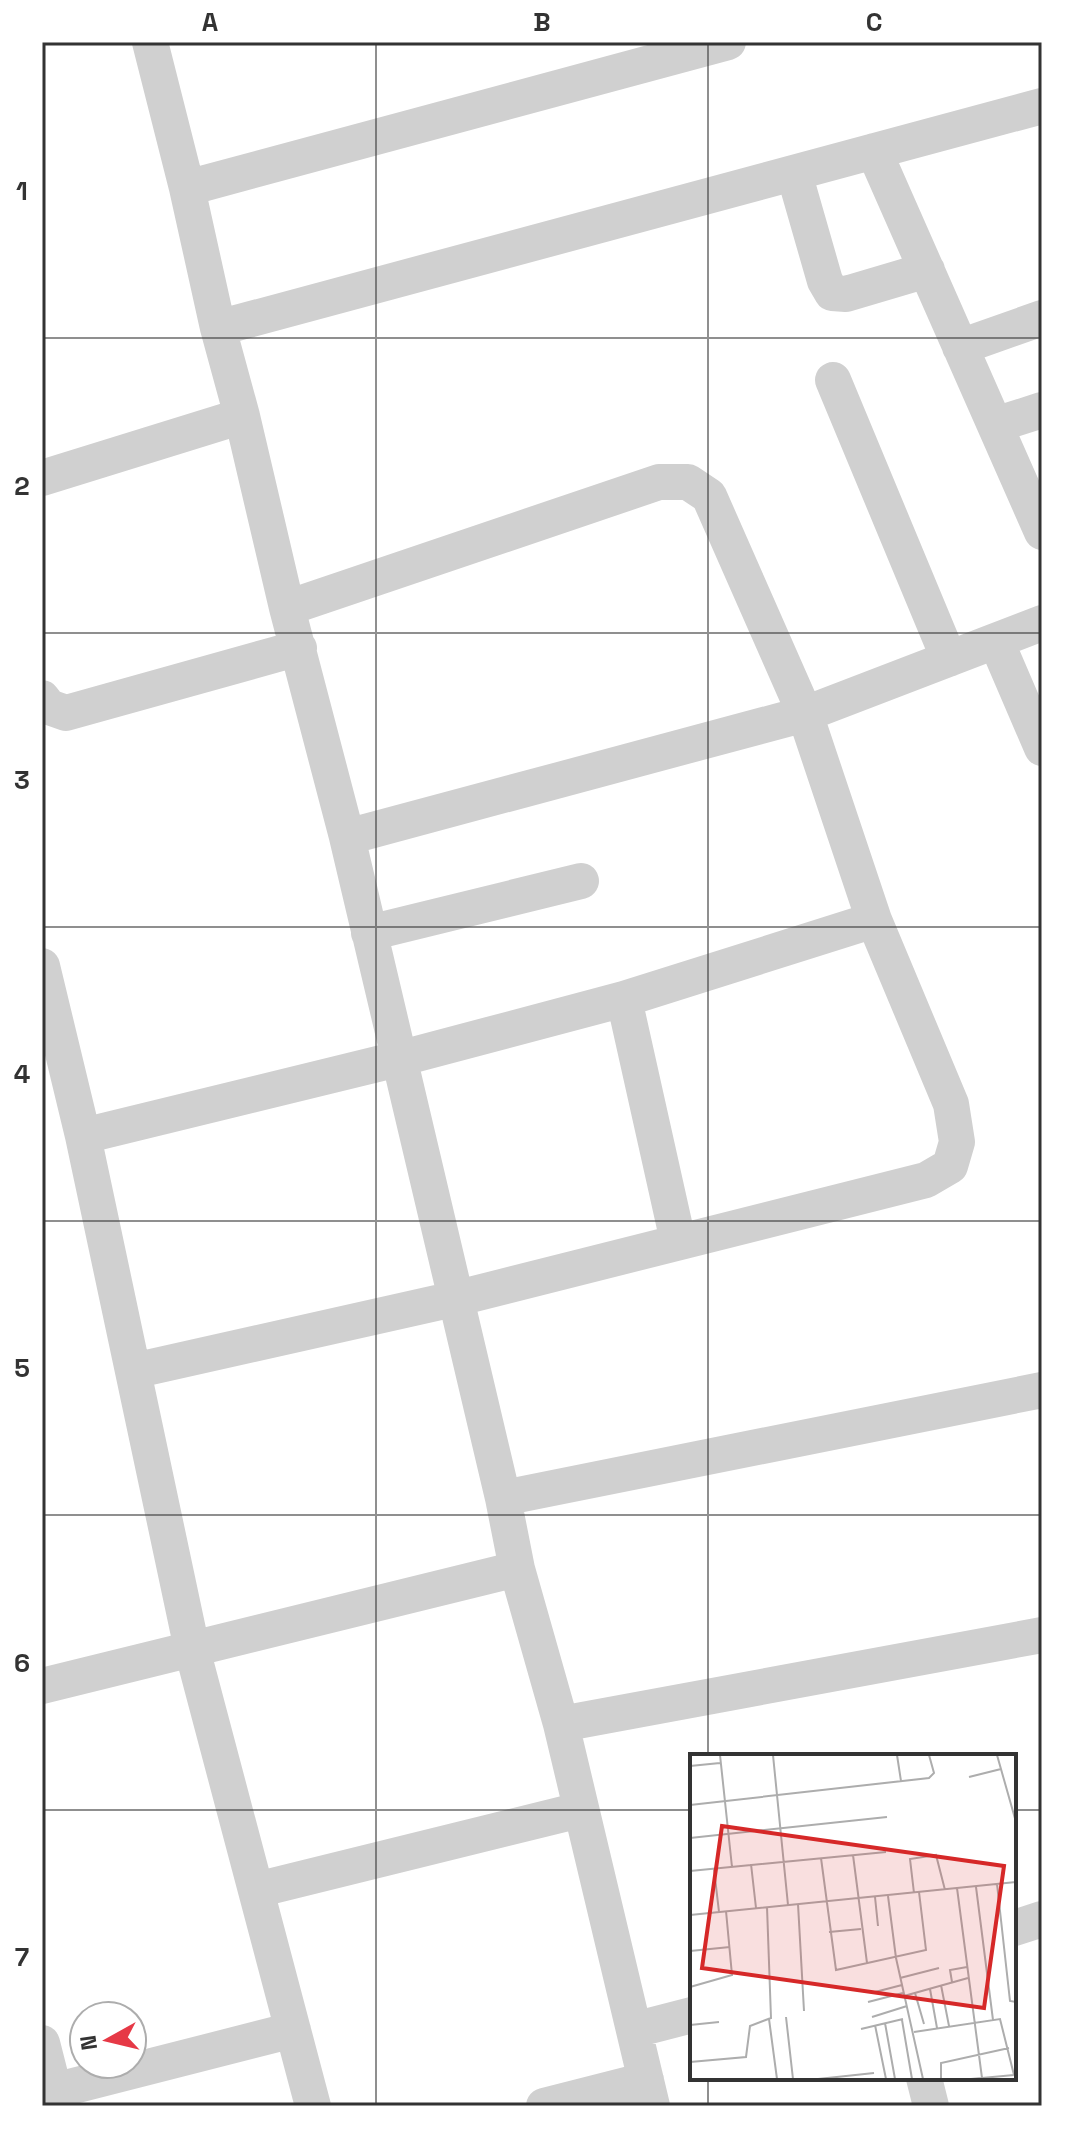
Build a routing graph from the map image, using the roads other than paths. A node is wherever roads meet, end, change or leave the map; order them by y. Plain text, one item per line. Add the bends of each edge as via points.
1 (150, 42) edge
2 (728, 42) edge
3 (1042, 106) edge
4 (874, 151) junction
5 (794, 173) junction
6 (187, 188) junction
7 (927, 270) junction
8 (1042, 318) edge
9 (218, 328) junction
10 (960, 347) junction
11 (833, 380) dead end
12 (1042, 410) edge
13 (242, 416) junction
14 (995, 425) junction
15 (42, 478) edge
16 (1042, 530) edge
17 (287, 608) junction
18 (1042, 623) edge
19 (996, 641) junction
20 (299, 648) junction
21 (949, 659) junction
22 (42, 698) edge
23 (805, 714) junction
24 (1042, 748) edge
25 (347, 837) junction
26 (581, 881) dead end
27 (874, 920) junction
28 (369, 933) junction
29 (42, 966) edge
30 (624, 999) junction
31 (398, 1059) junction
32 (83, 1136) junction
33 (678, 1241) junction
34 (454, 1299) junction
35 (133, 1371) junction
36 (1042, 1390) edge
37 (503, 1498) junction
38 (517, 1569) junction
39 (1042, 1635) edge
40 (192, 1649) junction
41 (42, 1686) edge
42 (561, 1724) junction
43 (580, 1810) junction
44 (256, 1890) junction
45 (1042, 1919) edge
46 (1016, 1927) edge
47 (690, 2016) edge
48 (293, 2030) junction
49 (634, 2030) junction
50 (42, 2043) edge
51 (924, 2080) edge
52 (649, 2093) edge
53 (51, 2097) edge
54 (313, 2106) edge
55 (544, 2106) edge
56 (931, 2106) edge

1 - 6 street
2 - 6 street
3 - 4 street
4 - 5 street
4 - 7 street
5 - 7 street via 832,293 846,294
5 - 9 street
6 - 9 street
7 - 10 street
8 - 10 street
9 - 13 street
10 - 14 street
11 - 21 street
12 - 14 street
13 - 15 street
13 - 17 street
14 - 16 street
17 - 20 street
17 - 23 street via 659,482 688,482 709,496
18 - 19 street
19 - 21 street
19 - 24 street
20 - 22 street via 66,713
20 - 25 street
21 - 23 street
23 - 25 street
23 - 27 street
25 - 28 street
26 - 28 street
27 - 30 street
27 - 33 street via 951,1104 957,1142 950,1166 926,1180
28 - 31 street
29 - 32 street
30 - 31 street
30 - 33 street
31 - 32 street
31 - 34 street
32 - 35 street
33 - 34 street
34 - 35 street
34 - 37 street
35 - 40 street
36 - 37 street
37 - 38 street
38 - 40 street
38 - 42 street
39 - 42 street
40 - 41 street
40 - 44 street
42 - 43 street
43 - 44 street
43 - 49 street
44 - 48 street
45 - 46 street
47 - 49 street
48 - 53 street
48 - 54 street
49 - 52 street
50 - 53 street
51 - 56 street
52 - 55 street

